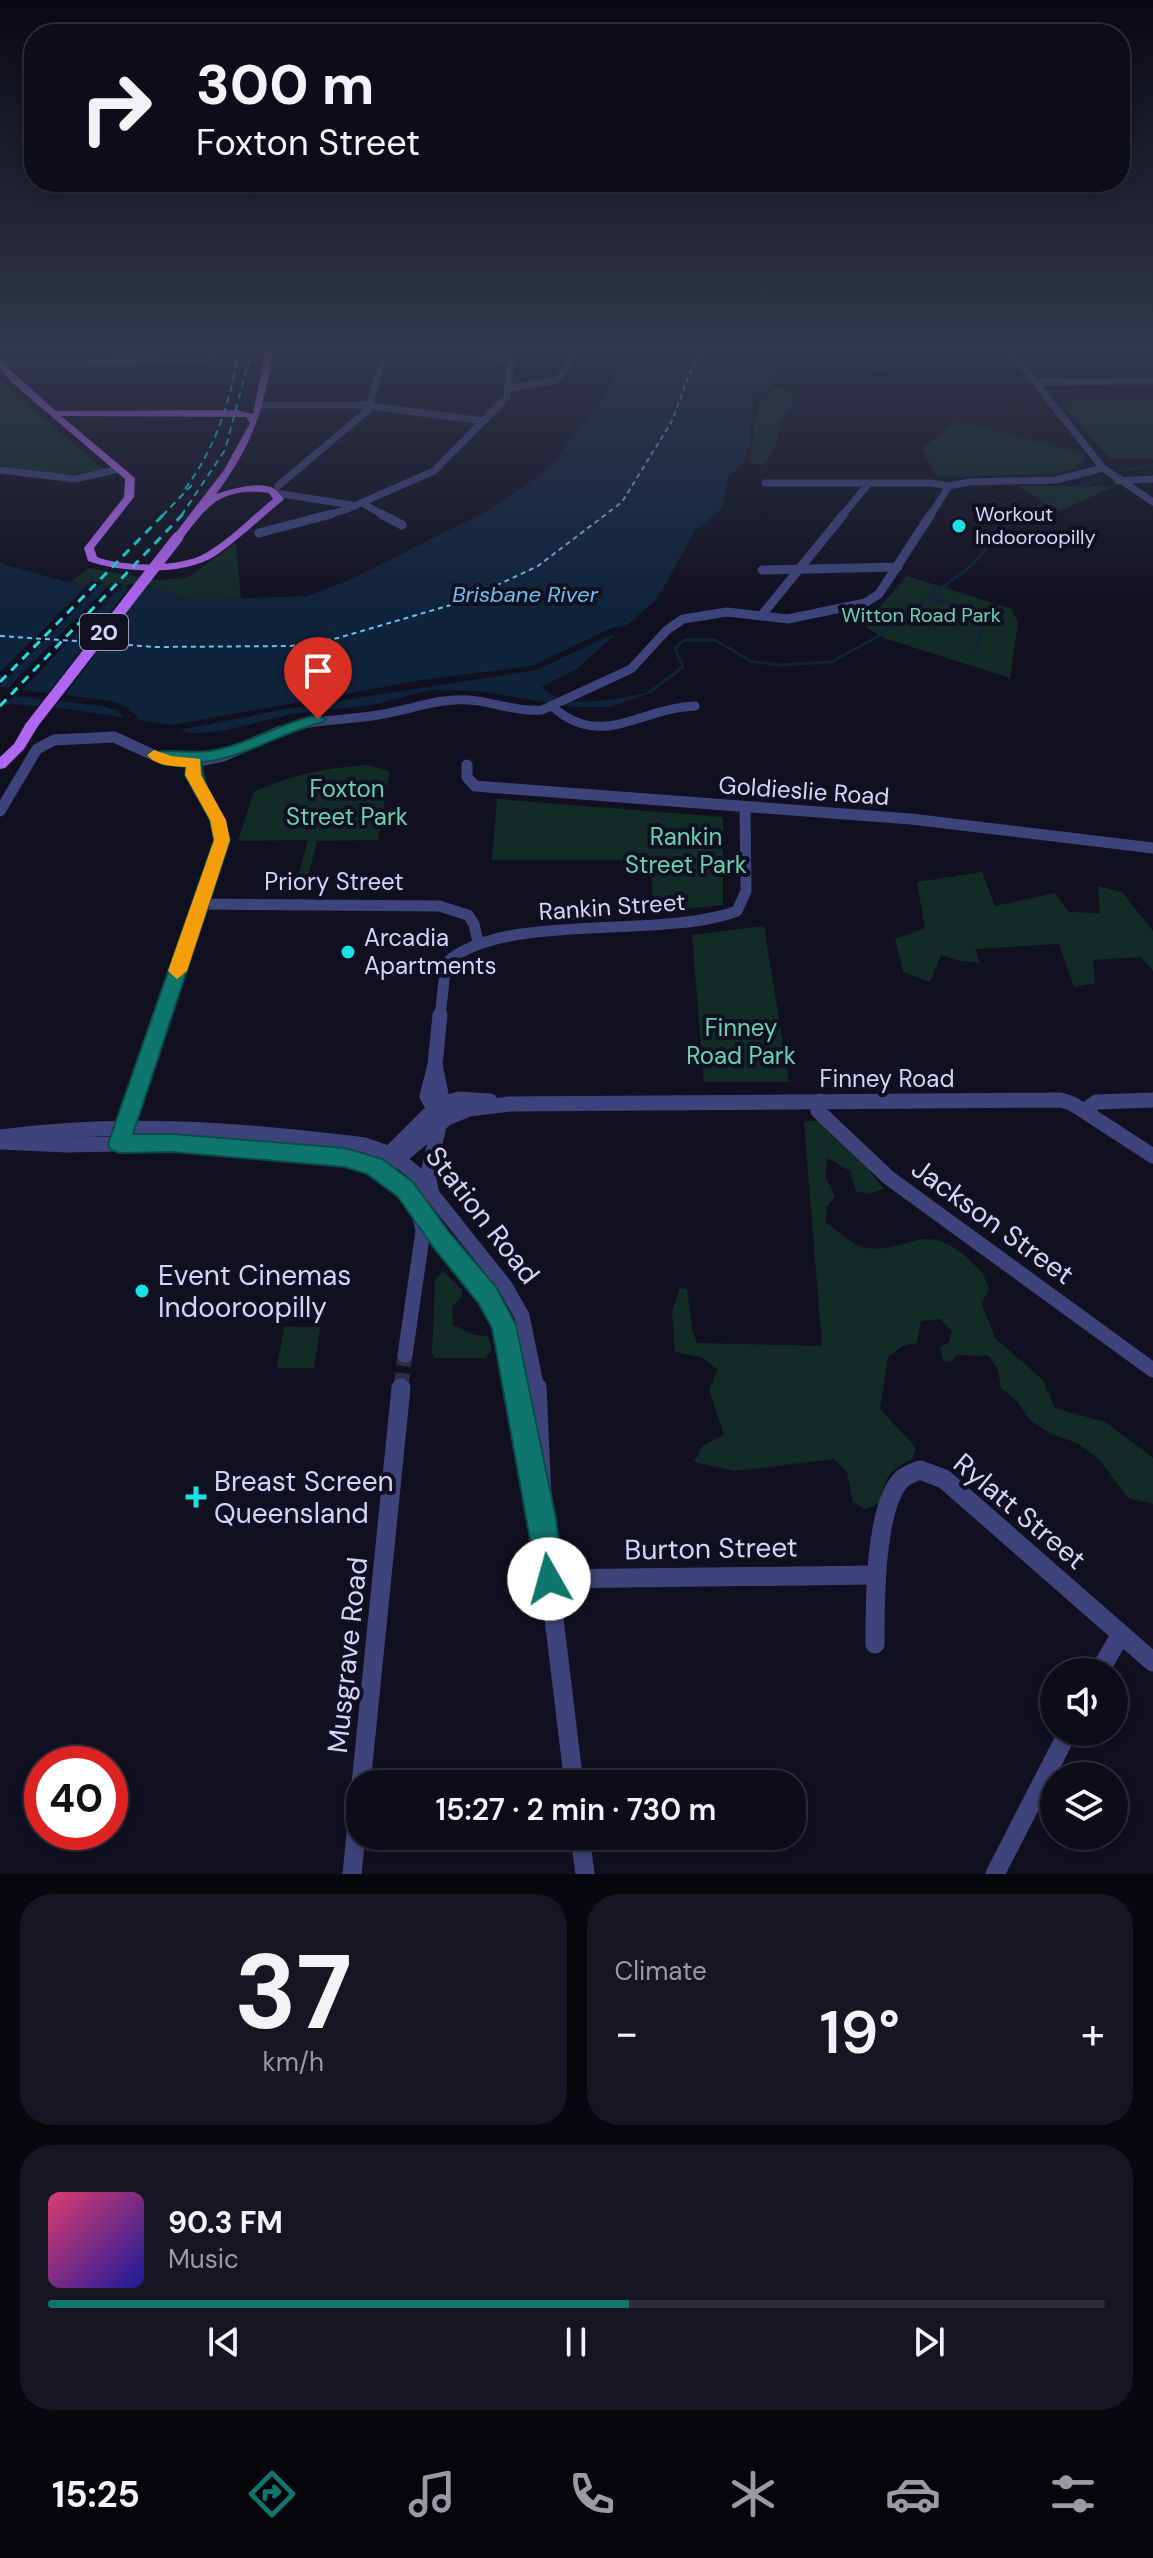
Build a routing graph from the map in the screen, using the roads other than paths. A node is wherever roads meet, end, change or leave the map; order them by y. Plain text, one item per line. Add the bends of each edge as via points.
1 (83, 436) edge
2 (247, 436) edge
3 (336, 436) edge
4 (468, 436) edge
5 (1078, 436) edge
6 (117, 468) junction
7 (1103, 468) junction
8 (0, 470) edge
9 (1153, 479) edge
10 (1118, 481) junction
11 (765, 483) dead end
12 (869, 483) junction
13 (949, 486) junction
14 (276, 490) junction
15 (205, 502) junction
16 (1153, 502) edge
17 (362, 503) junction
18 (352, 505) junction
19 (402, 525) dead end
20 (259, 533) dead end
21 (898, 567) junction
22 (762, 570) dead end
23 (797, 570) junction
24 (761, 616) junction
25 (695, 706) dead end
26 (553, 707) junction
27 (31, 726) junction
28 (231, 751) junction
29 (0, 752) edge
30 (154, 755) junction
31 (195, 762) junction
32 (0, 765) edge
33 (467, 765) dead end
34 (5, 794) edge
35 (745, 807) junction
36 (0, 811) edge
37 (1153, 848) edge
38 (200, 904) junction
39 (478, 942) junction
40 (1153, 1100) edge
41 (820, 1101) junction
42 (509, 1104) junction
43 (1079, 1108) junction
44 (440, 1114) junction
45 (125, 1124) junction
46 (75, 1127) junction
47 (0, 1139) edge
48 (119, 1144) junction
49 (67, 1145) junction
50 (396, 1156) junction
51 (1153, 1156) edge
52 (382, 1171) junction
53 (432, 1193) junction
54 (417, 1207) junction
55 (441, 1239) junction
56 (467, 1239) junction
57 (420, 1259) junction
58 (405, 1355) tunnel mouth
59 (1153, 1370) edge
60 (401, 1388) tunnel mouth
61 (542, 1519) junction
62 (875, 1575) junction
63 (549, 1579) junction
64 (1121, 1634) junction
65 (875, 1644) dead end
66 (1107, 1658) edge
67 (1153, 1662) edge
68 (1061, 1746) edge
69 (362, 1770) edge
70 (572, 1770) edge
71 (354, 1850) edge
72 (582, 1850) edge
73 (352, 1874) edge
74 (585, 1874) edge
75 (995, 1874) edge

1 - 6 main road
2 - 15 main road, 20
3 - 14 street
4 - 17 street via 434,471
5 - 7 street
6 - 8 street via 49,479
6 - 14 main road via 130,478 131,494 88,551 92,559 109,565 156,567 201,560 276,504
7 - 10 street
7 - 13 street via 1056,480
9 - 10 street
10 - 16 street
11 - 12 street
12 - 13 street
12 - 23 street
13 - 21 street
14 - 15 main road via 241,490
14 - 18 street
15 - 27 main road, 20, bridge
17 - 18 street
17 - 19 street
18 - 20 street
21 - 23 street
21 - 24 street via 879,594 865,603 795,618
22 - 23 street
23 - 24 street
24 - 26 street via 713,613 683,619 631,669
25 - 26 street via 592,727 570,722
26 - 28 street via 527,711 471,700 436,700 379,715 301,722
27 - 29 main road, 20
27 - 32 main road, 20
28 - 30 street via 196,758
28 - 31 street
30 - 31 street
30 - 34 street via 114,737 49,741 37,749
31 - 38 street via 193,775 218,820 222,840
33 - 35 street, Goldieslie Road via 467,777 475,786
34 - 36 street
35 - 37 street, Goldieslie Road via 911,819
35 - 39 street, Rankin Street via 746,891 737,911 683,924
38 - 39 street, Priory Street via 417,904 466,913 475,921
38 - 45 street
39 - 44 street via 455,950 446,963 427,1094
40 - 43 street, Finney Road via 1108,1100
41 - 42 street, Finney Road
41 - 43 street, Finney Road via 1061,1100
41 - 59 street, Jackson Street via 818,1111 889,1178
42 - 44 street, Finney Road
42 - 44 street, Finney Road via 466,1099
43 - 51 street
44 - 50 street
44 - 53 street via 428,1173
45 - 46 street, Station Road
45 - 48 street
45 - 50 street, Station Road via 358,1144
46 - 47 street, Station Road
46 - 49 street
47 - 49 street, Station Road
48 - 49 street, Station Road
48 - 52 street, Station Road via 187,1144 336,1157
50 - 52 street
50 - 53 street, Station Road
52 - 54 street, Station Road
53 - 56 street, Station Road
54 - 55 street, Station Road
54 - 57 street via 423,1231
55 - 56 street
55 - 57 street
55 - 61 street, Station Road via 503,1325
56 - 61 street, Station Road via 513,1297 526,1329 541,1439
57 - 58 street
60 - 69 street, Musgrave Road
61 - 63 street, Station Road
62 - 63 street, Burton Street
62 - 64 street, Rylatt Street via 896,1486 914,1472 929,1471
62 - 65 street, Rylatt Street
63 - 70 street, Station Road
64 - 66 street
64 - 67 street, Rylatt Street
68 - 75 street
71 - 73 street
72 - 74 street

